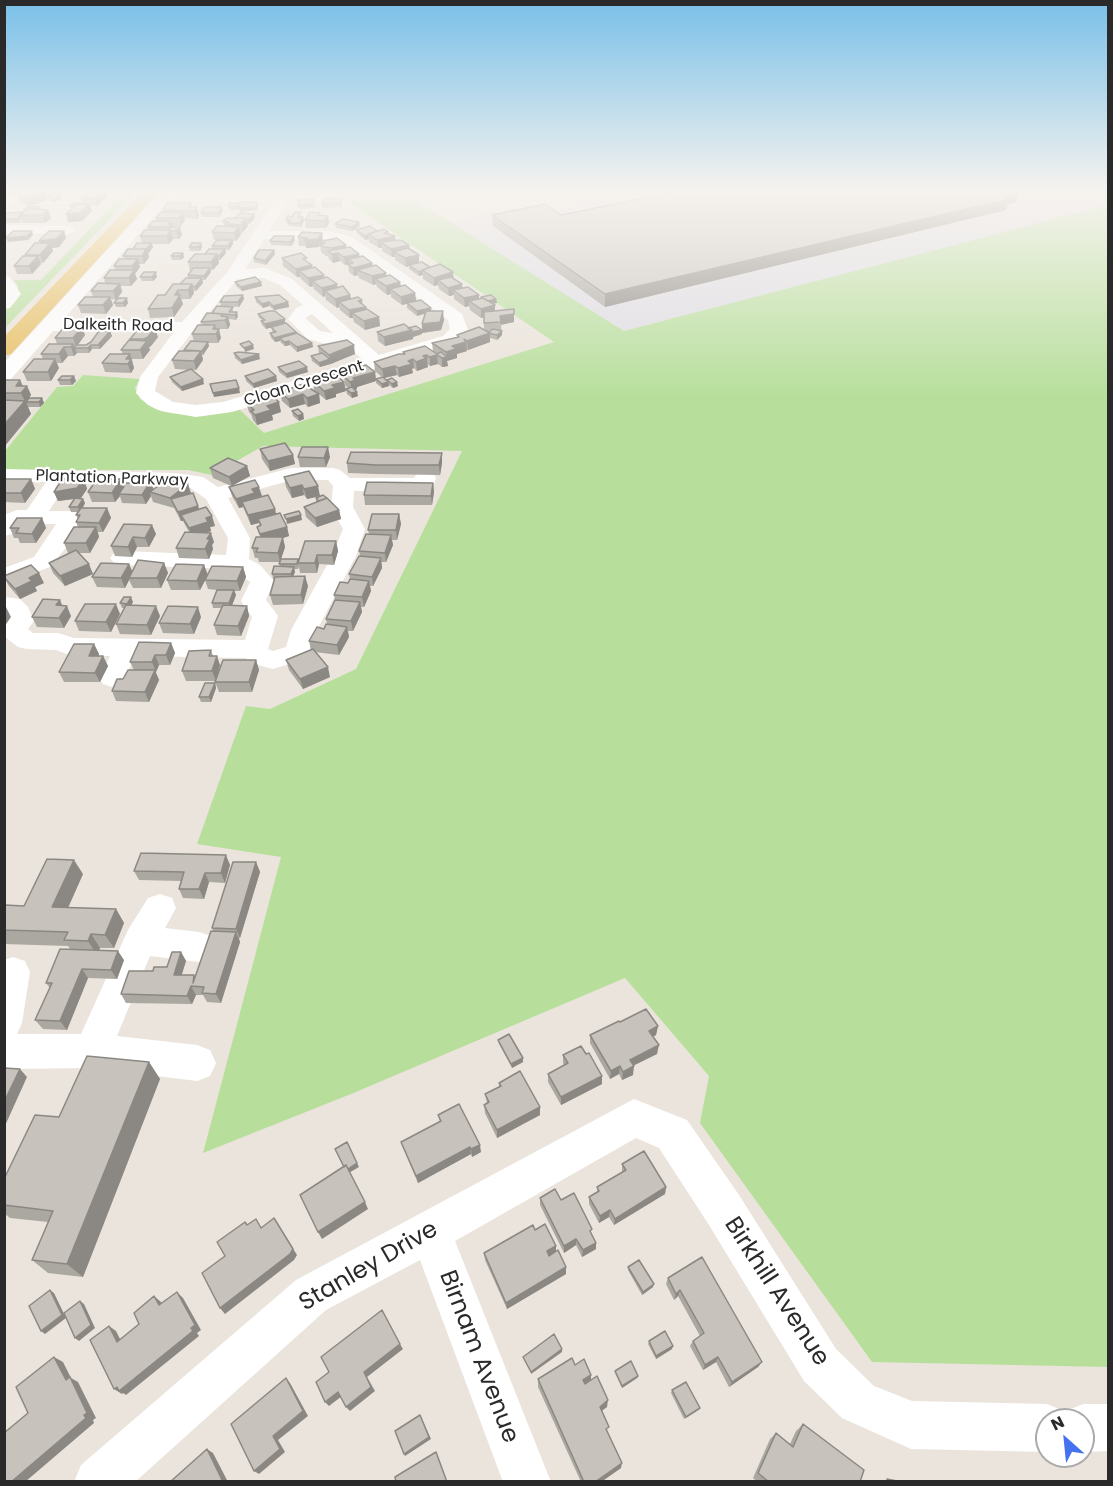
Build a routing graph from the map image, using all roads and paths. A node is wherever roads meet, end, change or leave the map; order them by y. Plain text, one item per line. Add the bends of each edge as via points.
1 (93, 258) edge
2 (103, 258) edge
3 (244, 258) edge
4 (373, 258) edge
5 (234, 274) junction
6 (4, 280) edge
7 (4, 303) edge
8 (49, 326) junction
9 (187, 327) junction
10 (4, 350) edge
11 (376, 362) junction
12 (4, 375) edge
13 (4, 476) edge
14 (60, 477) junction
15 (425, 478) dead end
16 (344, 484) junction
17 (215, 495) junction
18 (34, 517) junction
19 (4, 529) edge
20 (122, 558) edge
21 (237, 562) junction
22 (4, 577) edge
23 (4, 604) edge
24 (127, 648) junction
25 (255, 649) junction
26 (112, 678) dead end
27 (160, 908) dead end
28 (140, 940) junction
29 (199, 946) dead end
30 (13, 972) dead end
31 (4, 1023) edge
32 (93, 1051) junction
33 (4, 1052) edge
34 (197, 1063) dead end
35 (673, 1134) joint
36 (430, 1232) junction
37 (1035, 1428) edge
38 (98, 1482) edge
39 (527, 1482) edge

1 - 10 main road
2 - 8 street
3 - 5 street
4 - 11 street, Cloan Crescent via 456,318 459,330 449,340
5 - 9 street
5 - 11 street via 265,273 286,282 313,307 296,319 314,335 327,339 346,336
6 - 7 street via 13,294
8 - 9 street, Dalkeith Road
8 - 12 street
9 - 11 street, Cloan Crescent via 148,376 145,393 168,407 225,408
13 - 14 street, Plantation Parkway
14 - 17 street, Plantation Parkway via 175,479 195,482
14 - 18 street
15 - 16 street via 424,485
16 - 17 street, Plantation Parkway via 333,474 291,474
16 - 25 street via 342,507 354,529 344,556 304,630 297,653 273,660 260,657
17 - 21 street, Plantation Parkway via 238,538
18 - 19 street via 17,517
18 - 22 street via 70,518 42,562
20 - 21 street
21 - 25 street via 262,581 253,601 265,616
23 - 24 street via 19,613 21,621 13,630 27,641
24 - 25 street
24 - 26 street
27 - 28 street
28 - 29 street
28 - 32 street
30 - 31 street
32 - 33 street
32 - 34 street
35 - 36 street, Stanley Drive via 634,1118
35 - 37 street, Birkhill Avenue via 820,1365 858,1402 911,1425
36 - 38 street, Stanley Drive via 311,1295
36 - 39 street, Birnam Avenue

